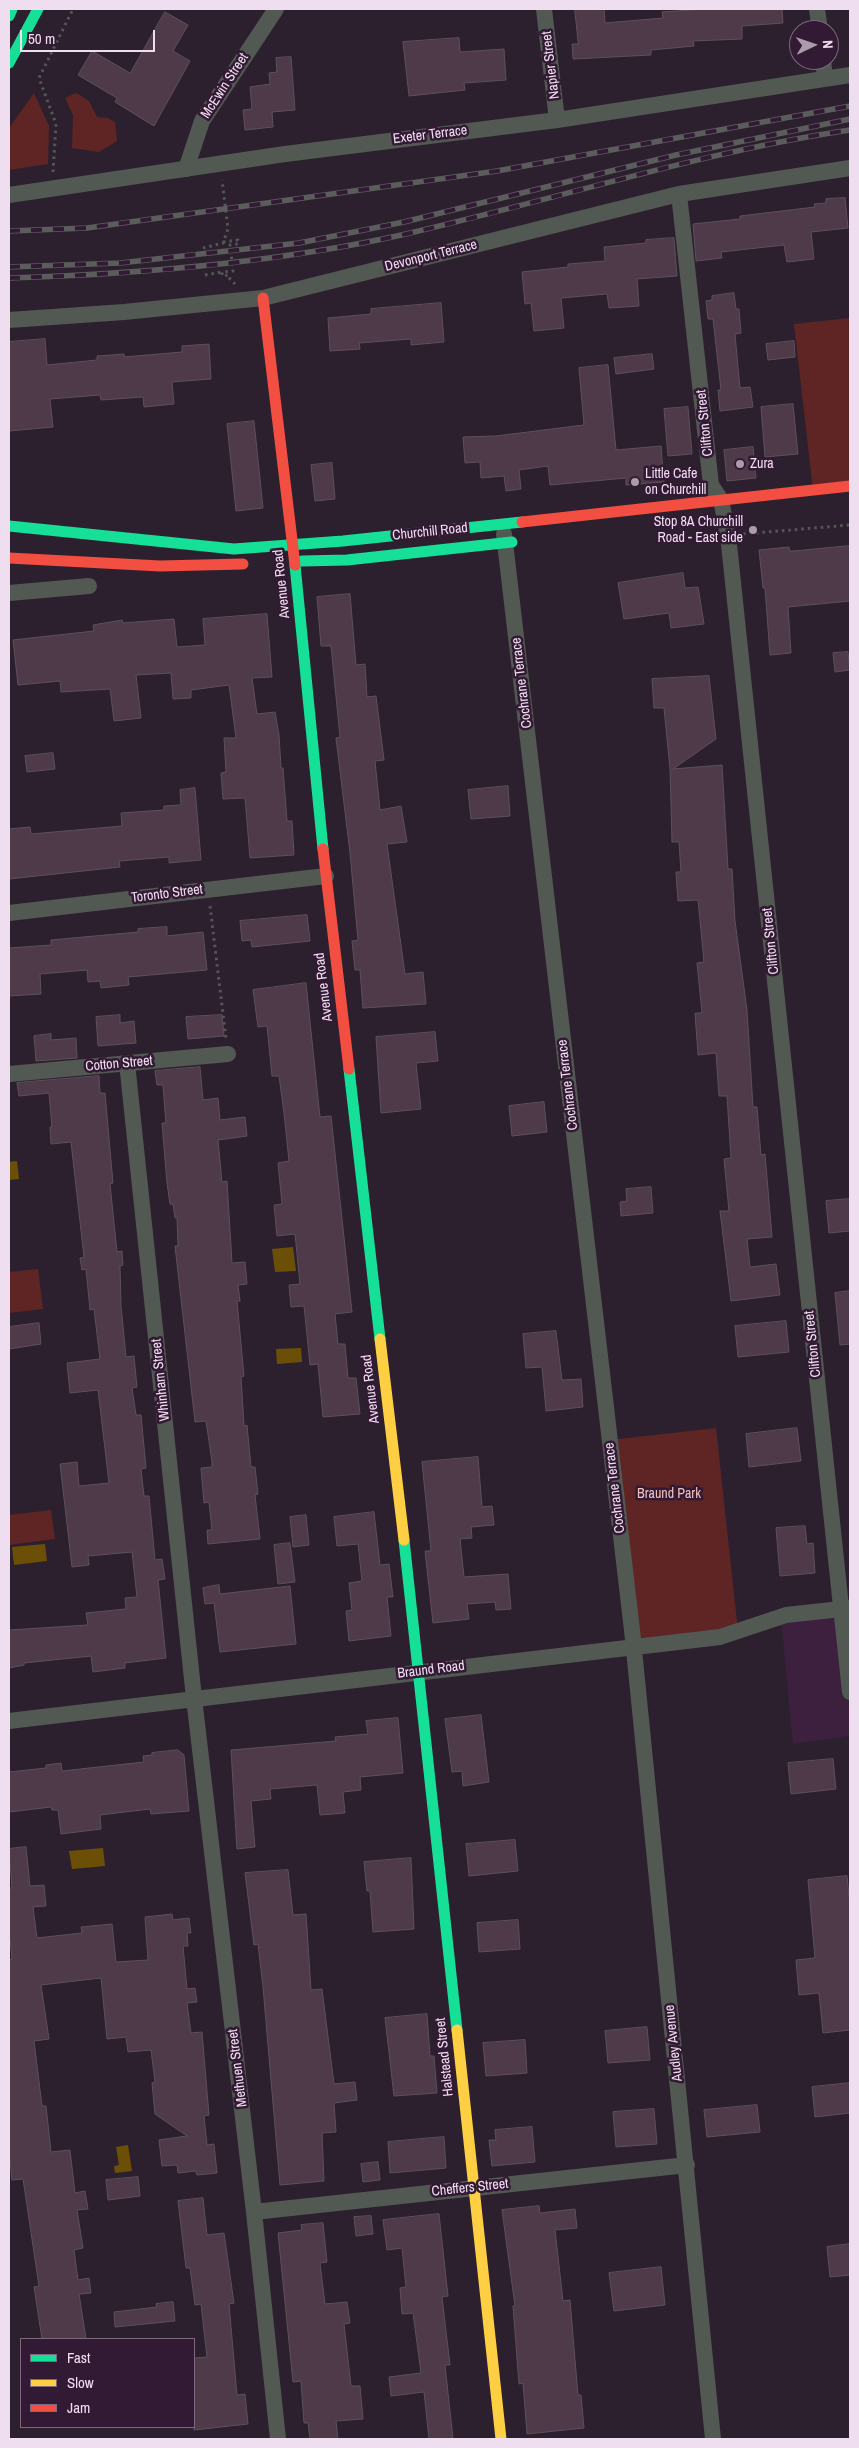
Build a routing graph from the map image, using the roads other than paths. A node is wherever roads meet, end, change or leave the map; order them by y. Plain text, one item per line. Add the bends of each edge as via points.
1 (12, 9) edge
2 (38, 9) edge
3 (276, 9) edge
4 (544, 9) edge
5 (9, 16) edge
6 (9, 63) edge
7 (824, 70) edge
8 (850, 75) edge
9 (825, 78) junction
10 (557, 120) junction
11 (850, 168) edge
12 (186, 169) junction
13 (679, 194) junction
14 (9, 195) edge
15 (258, 298) junction
16 (9, 320) edge
17 (850, 486) edge
18 (721, 500) junction
19 (503, 524) junction
20 (9, 526) edge
21 (522, 540) dead end
22 (505, 542) junction
23 (292, 546) junction
24 (9, 558) edge
25 (290, 562) junction
26 (258, 563) dead end
27 (89, 586) dead end
28 (9, 593) edge
29 (326, 876) junction
30 (9, 913) edge
31 (228, 1054) road end
32 (127, 1063) junction
33 (9, 1074) edge
34 (846, 1609) edge
35 (634, 1646) junction
36 (419, 1672) junction
37 (850, 1692) edge
38 (194, 1698) junction
39 (9, 1721) edge
40 (686, 2165) junction
41 (474, 2188) junction
42 (254, 2212) junction
43 (278, 2439) edge
44 (501, 2439) edge
45 (713, 2439) edge

1 - 5 street
2 - 6 street
3 - 12 street, McEwin Street via 202,121
4 - 10 street, Napier Street
7 - 9 street
8 - 9 street, Exeter Terrace
9 - 10 street, Exeter Terrace
10 - 12 street, Exeter Terrace
11 - 13 street, Devonport Terrace
12 - 14 street, Exeter Terrace
13 - 15 street, Devonport Terrace
13 - 18 street, Clifton Street via 711,485
15 - 16 street, Devonport Terrace
15 - 23 street, Avenue Road
17 - 18 street, Churchill Road
18 - 19 street, Churchill Road
18 - 34 street, Clifton Street via 726,517
19 - 22 street, Cochrane Terrace
19 - 23 street, Churchill Road
20 - 23 street, Churchill Road via 234,549
21 - 22 street, Churchill Road
22 - 25 street, Churchill Road via 347,560
22 - 35 street, Cochrane Terrace
23 - 25 street, Avenue Road
24 - 26 street via 160,566
25 - 29 street, Avenue Road
27 - 28 street
29 - 30 street, Toronto Street
29 - 36 street, Avenue Road
31 - 32 street, Cotton Street
32 - 33 street, Cotton Street
32 - 38 street, Whinham Street
34 - 35 street, Braund Road via 786,1615 720,1637
34 - 37 street, Clifton Street
35 - 36 street, Braund Road
35 - 40 street, Audley Avenue
36 - 38 street, Braund Road
36 - 41 street, Halstead Street
38 - 39 street, Braund Road
38 - 42 street, Methuen Street
40 - 41 street, Cheffers Street
40 - 45 street, Audley Avenue
41 - 42 street, Cheffers Street
41 - 44 street, Halstead Street
42 - 43 street, Methuen Street

